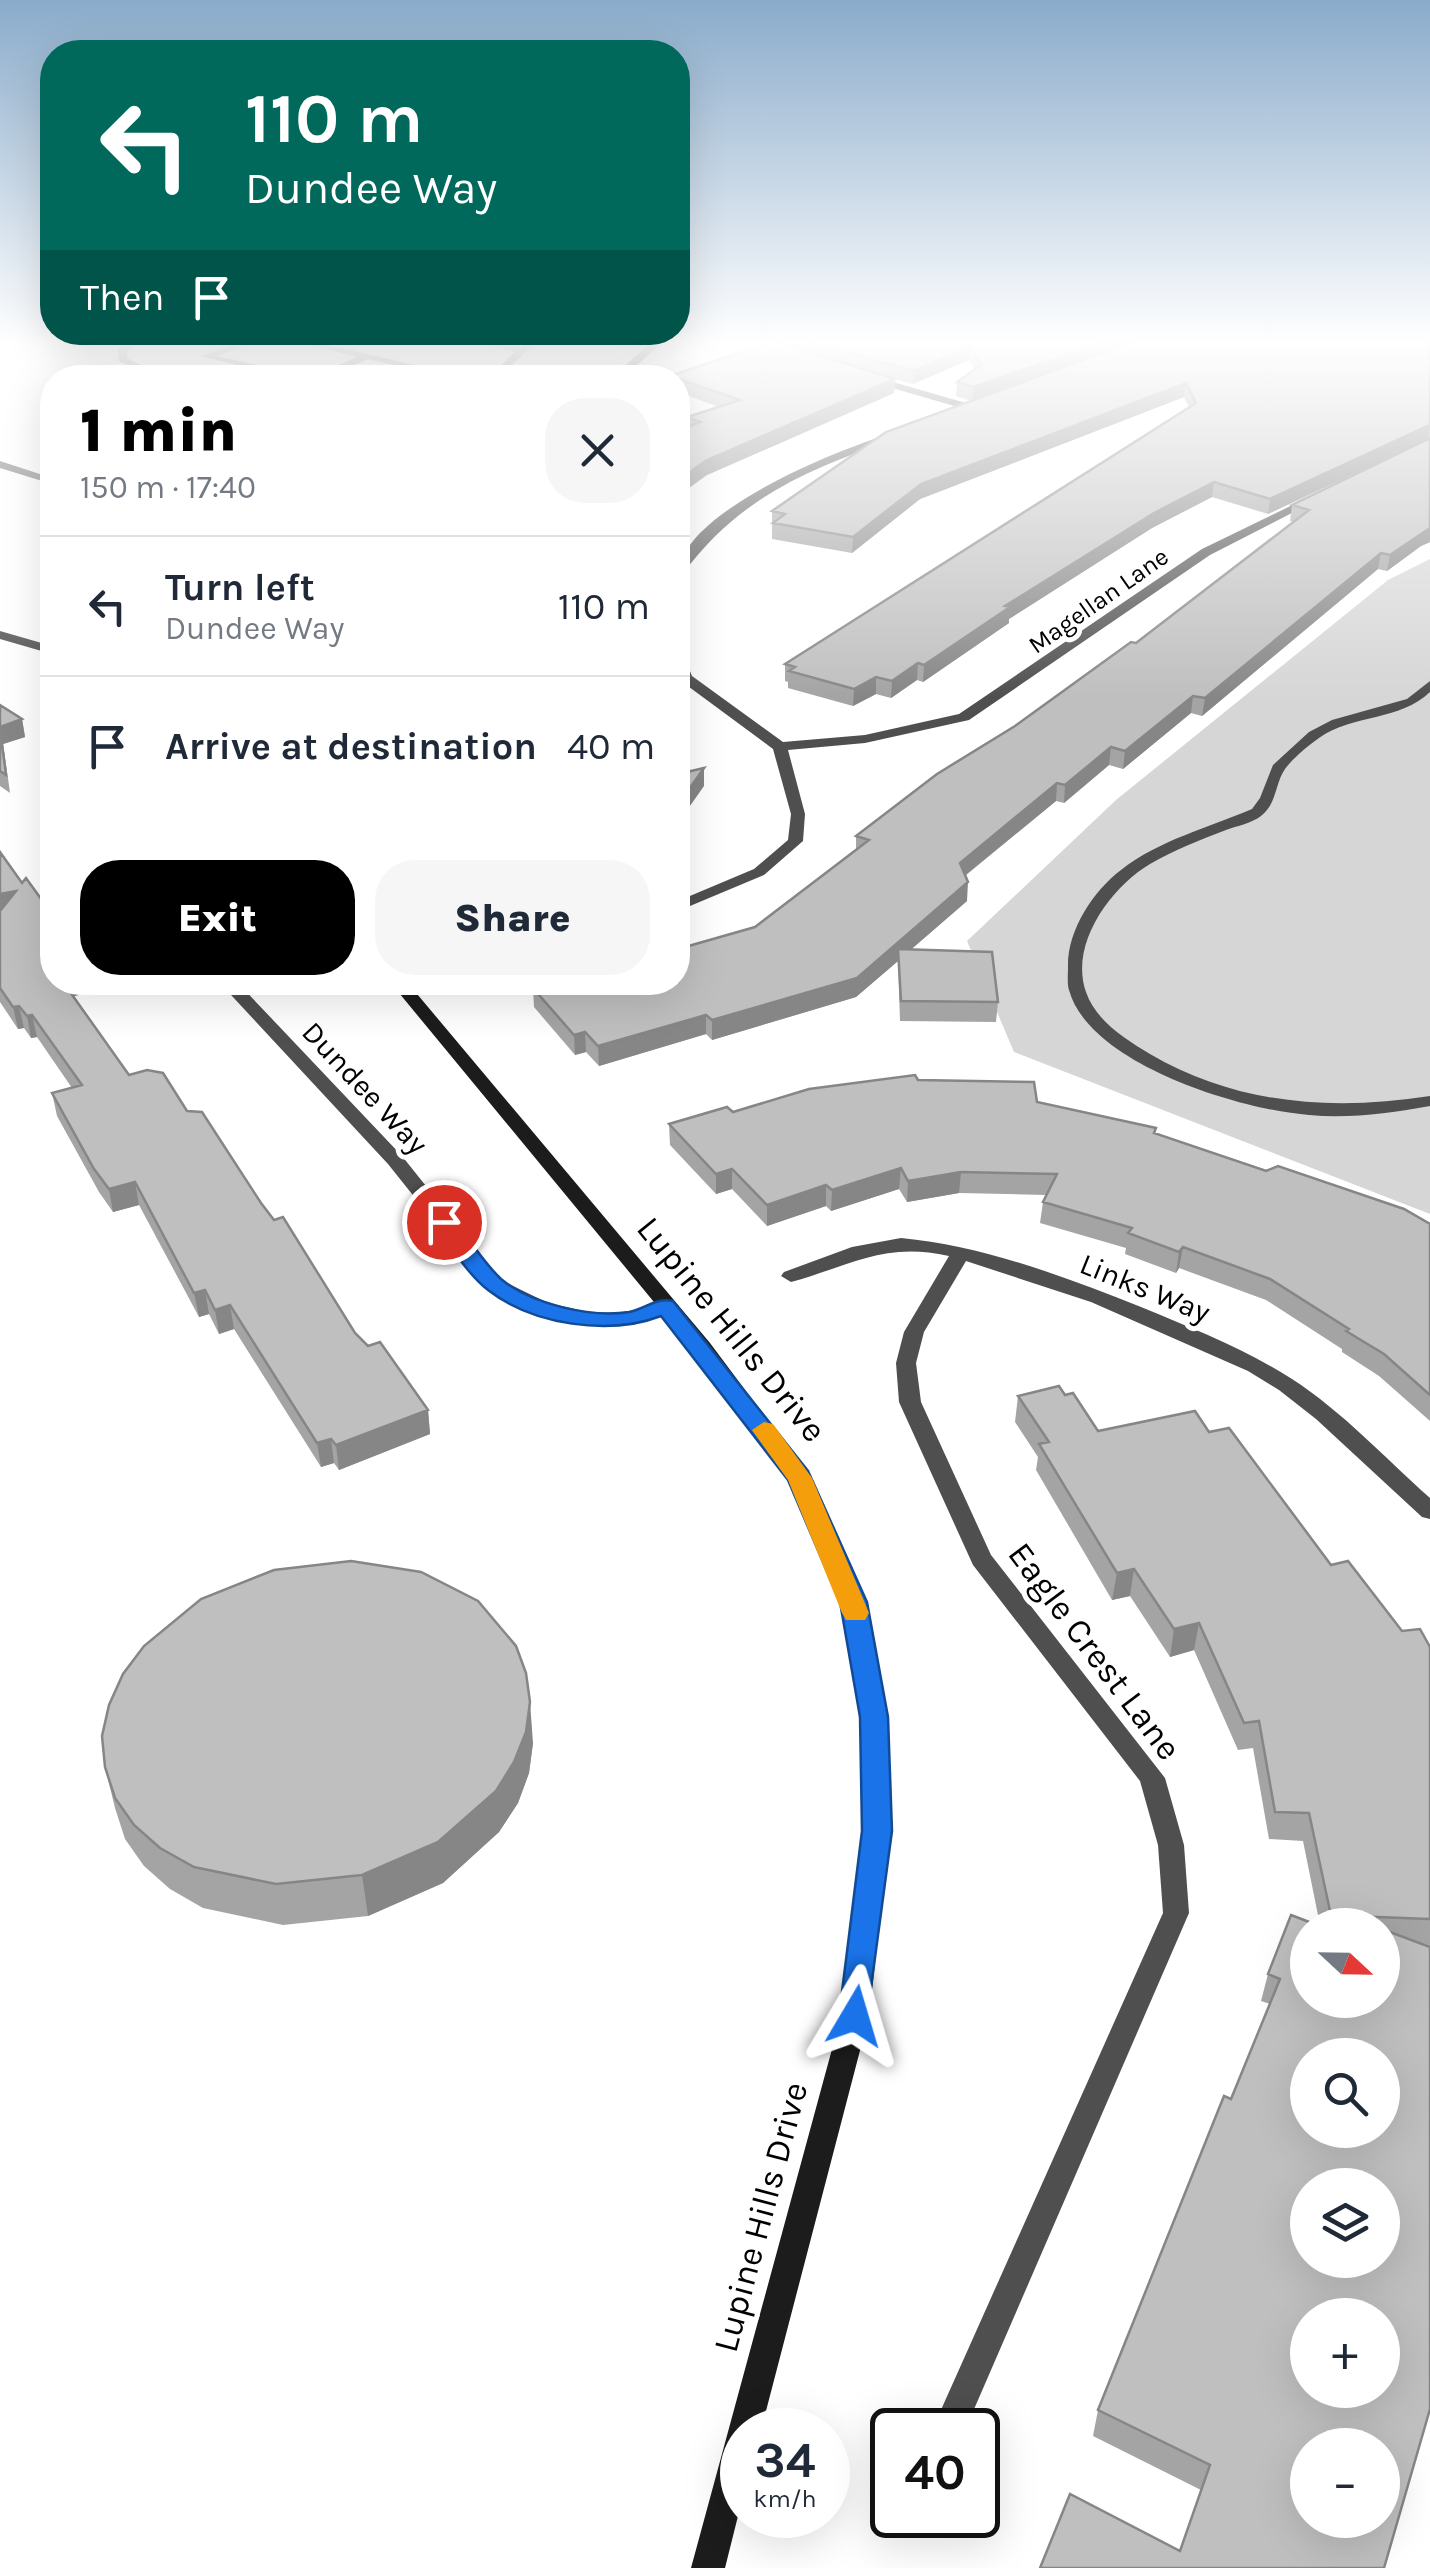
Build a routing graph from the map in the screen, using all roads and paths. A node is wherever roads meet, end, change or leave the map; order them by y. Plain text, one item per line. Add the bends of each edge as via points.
1 (830, 459) edge
2 (0, 464) edge
3 (40, 477) edge
4 (1330, 491) edge
5 (690, 553) edge
6 (0, 635) edge
7 (40, 647) edge
8 (690, 681) edge
9 (1430, 686) edge
10 (780, 746) junction
11 (690, 901) edge
12 (239, 995) edge
13 (412, 995) edge
14 (1430, 1100) edge
15 (961, 1252) junction
16 (791, 1276) dead end
17 (665, 1306) junction
18 (1430, 1511) edge
19 (751, 2408) edge
20 (958, 2408) edge
21 (720, 2522) edge
22 (708, 2568) edge

1 - 5 street via 793,472 698,540
2 - 3 street
4 - 10 street, Magellan Lane via 1206,552 964,717 866,738
6 - 7 street
8 - 10 street
9 - 14 street via 1412,702 1324,728 1278,768 1257,812 1123,875 1090,914 1072,971 1084,1011 1106,1032 1158,1065 1225,1092 1306,1110
10 - 11 street via 798,814 794,842 760,872
12 - 17 street, Dundee Way via 395,1160 494,1284 514,1298 571,1316 630,1320
13 - 17 street, Lupine Hills Drive
15 - 16 street, Links Way via 901,1244
15 - 18 street, Links Way via 1161,1326 1286,1385
15 - 20 street, Eagle Crest Lane via 914,1332 906,1362 910,1402 980,1560 1152,1778 1172,1845 1176,1914
17 - 19 street, Lupine Hills Drive via 800,1478 854,1602 874,1717 877,1831 855,2016
21 - 22 street

